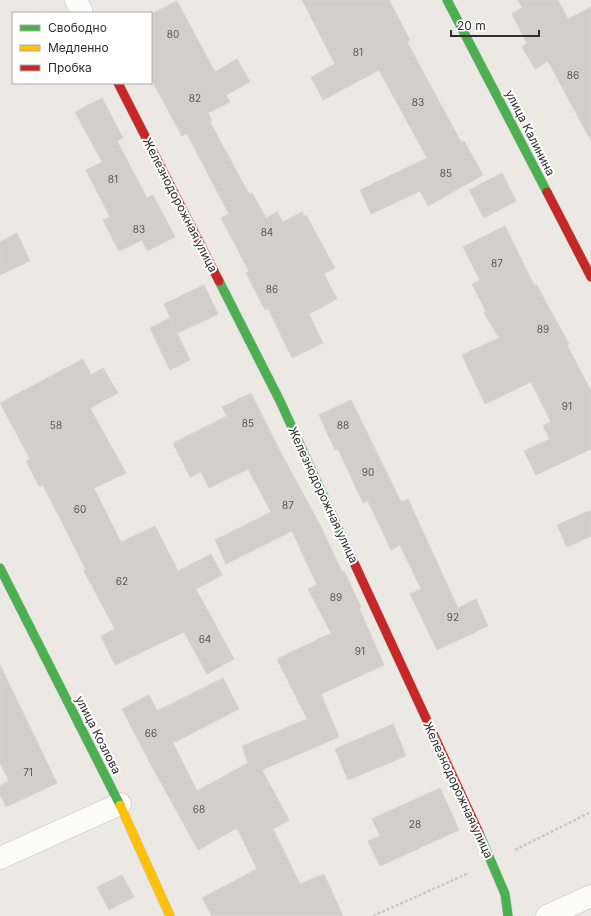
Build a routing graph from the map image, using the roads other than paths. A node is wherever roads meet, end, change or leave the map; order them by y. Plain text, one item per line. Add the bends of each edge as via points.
1 (76, 0) edge
2 (447, 0) edge
3 (82, 12) edge
4 (119, 84) edge
5 (591, 277) edge
6 (0, 568) edge
7 (120, 804) junction
8 (0, 858) edge
9 (591, 896) edge
10 (170, 916) edge
11 (508, 916) edge
12 (547, 916) edge

1 - 3 street
2 - 5 street, улица Калинина
4 - 11 street, Железнодорожная улица via 280,401 492,862 504,894
6 - 7 street, улица Козлова
7 - 8 street
7 - 10 street, улица Козлова
9 - 12 street

